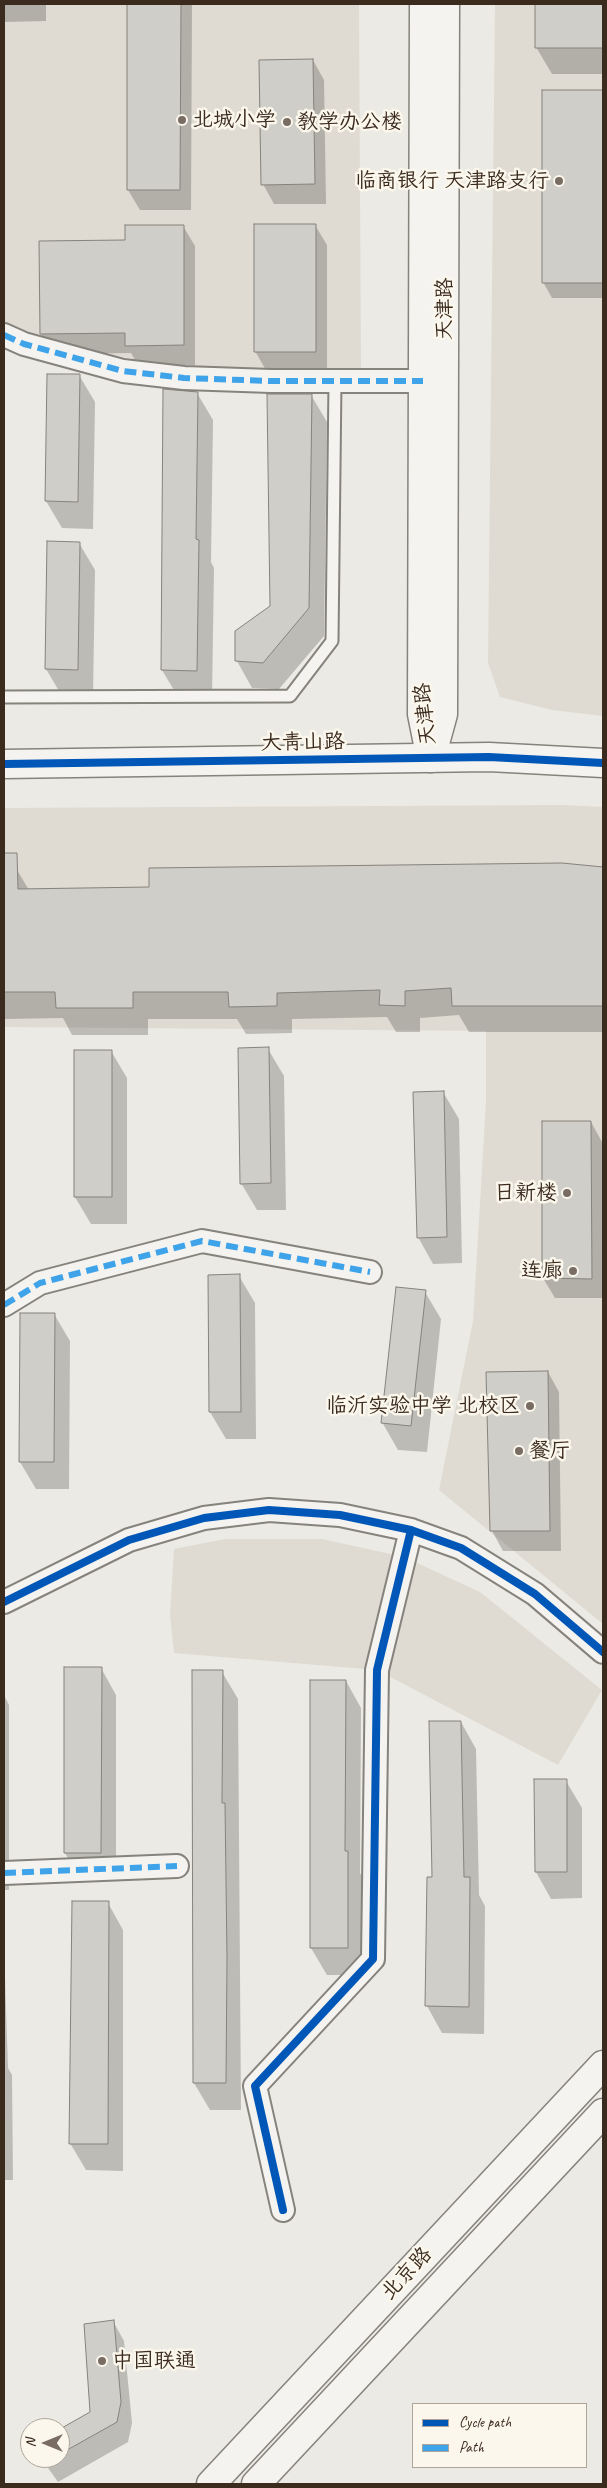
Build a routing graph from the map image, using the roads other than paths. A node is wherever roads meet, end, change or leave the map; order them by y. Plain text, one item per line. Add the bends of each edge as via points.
1 (424, 4) edge
2 (445, 4) edge
3 (4, 335) edge
4 (335, 381) junction
5 (423, 381) junction
6 (4, 697) edge
7 (431, 758) junction
8 (603, 763) edge
9 (4, 764) edge
10 (370, 1272) dead end
11 (4, 1305) edge
12 (410, 1530) junction
13 (4, 1602) edge
14 (603, 1652) edge
15 (177, 1866) dead end
16 (4, 1873) edge
17 (603, 2065) edge
18 (603, 2113) edge
19 (283, 2210) dead end
20 (211, 2484) edge
21 (256, 2484) edge

1 - 5 main road, 天津路
2 - 7 main road, 天津路 via 443,714
3 - 4 street via 24,344 123,371 184,378
4 - 5 street
4 - 6 lane via 332,641 290,696
5 - 7 main road, 天津路 via 422,714
7 - 8 main road, 大青山路 via 489,757
7 - 9 main road, 大青山路
10 - 11 street via 202,1242 40,1283
12 - 13 street via 340,1515 270,1510 204,1518 129,1540
12 - 14 street via 461,1548 535,1594
12 - 19 street via 377,1670 373,1959 255,2086
15 - 16 street
17 - 20 main road, 北京路
18 - 21 main road, 北京路

